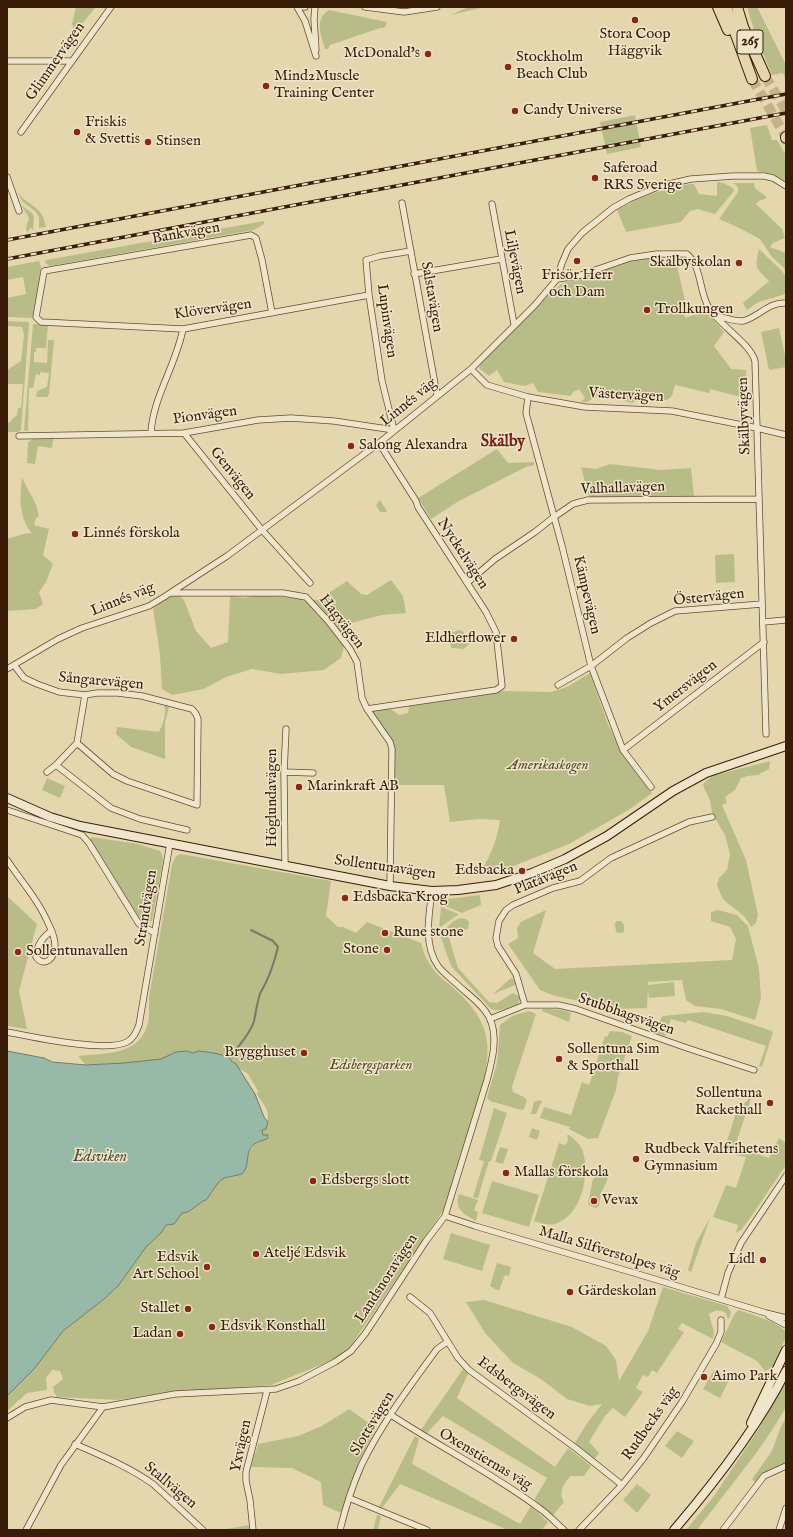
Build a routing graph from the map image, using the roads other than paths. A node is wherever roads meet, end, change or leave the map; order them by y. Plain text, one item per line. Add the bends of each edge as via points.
1 (111, 7) edge
2 (297, 7) edge
3 (315, 7) edge
4 (365, 7) edge
5 (437, 7) edge
6 (718, 7) edge
7 (726, 7) edge
8 (737, 7) edge
9 (7, 61) edge
10 (71, 61) junction
11 (765, 76) tunnel mouth
12 (21, 132) dead end
13 (7, 177) edge
14 (786, 186) edge
15 (402, 203) dead end
16 (492, 204) dead end
17 (19, 210) dead end
18 (411, 252) junction
19 (501, 259) junction
20 (44, 271) joint
21 (414, 274) junction
22 (557, 279) junction
23 (369, 295) junction
24 (786, 303) edge
25 (272, 313) junction
26 (715, 316) junction
27 (514, 324) junction
28 (183, 329) junction
29 (471, 369) junction
30 (437, 395) junction
31 (528, 398) junction
32 (757, 428) junction
33 (394, 430) junction
34 (151, 433) junction
35 (184, 433) junction
36 (786, 435) edge
37 (19, 436) dead end
38 (379, 443) junction
39 (759, 499) junction
40 (554, 516) junction
41 (262, 530) junction
42 (310, 583) dead end
43 (467, 583) junction
44 (171, 593) junction
45 (762, 604) junction
46 (786, 620) edge
47 (763, 622) junction
48 (764, 642) junction
49 (14, 665) junction
50 (591, 666) junction
51 (7, 669) edge
52 (558, 685) dead end
53 (86, 695) junction
54 (367, 709) junction
55 (286, 729) dead end
56 (766, 734) dead end
57 (77, 743) junction
58 (786, 748) edge
59 (623, 750) junction
60 (56, 764) junction
61 (48, 772) dead end
62 (284, 772) junction
63 (313, 773) dead end
64 (651, 787) dead end
65 (7, 798) edge
66 (7, 810) edge
67 (712, 817) dead end
68 (188, 830) dead end
69 (170, 843) junction
70 (7, 860) edge
71 (285, 866) junction
72 (390, 886) junction
73 (432, 892) junction
74 (51, 932) junction
75 (155, 933) junction
76 (525, 1005) junction
77 (490, 1019) junction
78 (7, 1032) edge
79 (754, 1070) dead end
80 (786, 1176) edge
81 (445, 1216) junction
82 (410, 1298) dead end
83 (721, 1300) junction
84 (766, 1313) junction
85 (786, 1318) edge
86 (721, 1320) dead end
87 (786, 1325) edge
88 (447, 1342) junction
89 (786, 1350) edge
90 (786, 1371) edge
91 (267, 1391) junction
92 (103, 1407) junction
93 (391, 1416) junction
94 (7, 1418) edge
95 (742, 1442) junction
96 (75, 1444) junction
97 (786, 1466) edge
98 (622, 1485) junction
99 (349, 1498) junction
100 (786, 1508) edge
101 (26, 1530) edge
102 (203, 1530) edge
103 (253, 1530) edge
104 (340, 1530) edge
105 (427, 1530) edge
106 (564, 1530) edge
107 (579, 1530) edge
108 (674, 1530) edge
109 (723, 1530) edge
110 (779, 1530) edge

1 - 10 street, Glimmervägen
2 - 3 street via 305,21 316,56
4 - 5 street via 393,12
6 - 7 highway, 265 via 750,75
8 - 11 highway, 265
9 - 10 street
10 - 12 street, Glimmervägen
13 - 17 street
14 - 22 street via 774,178 751,176 691,179 660,186 613,208 582,233 568,249
15 - 18 street, Salstavägen
16 - 19 street, Liljevägen
18 - 21 street, Salstavägen
18 - 23 street, Lupinvägen via 366,260
19 - 21 street
19 - 27 street, Liljevägen
20 - 25 street, Bankvägen via 251,235 256,238 262,260
20 - 28 street, Klövervägen via 36,317 41,322
21 - 30 street, Salstavägen
22 - 26 street, Skälbyvägen via 578,276 630,258 657,254 688,254 694,259 703,296
22 - 27 street, Linnés väg via 535,305
23 - 25 street, Klövervägen
23 - 33 street, Lupinvägen via 382,381
24 - 26 street via 776,303 747,320
25 - 28 street, Klövervägen
26 - 32 street, Skälbyvägen via 753,355
27 - 29 street, Linnés väg
28 - 34 street via 160,395
29 - 30 street, Linnés väg
29 - 31 street, Västervägen via 487,385
30 - 33 street, Linnés väg
31 - 32 street, Västervägen via 585,406 672,411
31 - 40 street, Kämpevägen via 526,413
32 - 36 street, Västervägen
32 - 39 street, Skälbyvägen
33 - 35 street, Pionvägen via 291,418 258,420
33 - 38 street, Linnés väg
34 - 35 street, Pionvägen
34 - 37 street, Pionvägen
35 - 41 street, Genvägen
38 - 41 street, Linnés väg
38 - 43 street, Nyckelvägen
39 - 40 street, Valhallavägen via 588,500 573,504
39 - 45 street, Skälbyvägen
40 - 43 street, Valhallavägen
40 - 50 street, Kämpevägen
41 - 42 street
41 - 44 street, Linnés väg
43 - 54 street, Nyckelvägen via 496,632 502,686 496,690
44 - 49 street, Linnés väg via 148,606 82,628 58,639
44 - 54 street, Hagvägen via 283,593 306,597 350,649 357,662 362,698
45 - 47 street, Skälbyvägen
45 - 50 street, Östervägen via 674,612 627,638
46 - 47 street
47 - 48 street, Skälbyvägen
48 - 56 street, Skälbyvägen
48 - 59 street, Ymersvägen
49 - 51 street, Linnés väg
49 - 53 street, Sångarevägen via 24,678 37,684 59,692
50 - 52 street, Östervägen
50 - 59 street, Kämpevägen
53 - 57 street
53 - 57 street, Sångarevägen via 118,693 142,696 192,709 198,719 197,805 113,774
54 - 72 street, Hagvägen via 390,742 392,749
55 - 62 street, Höglundavägen
57 - 60 street
58 - 73 street, Sollentunavägen via 706,773 673,790 607,836 565,859 532,873 496,885
59 - 64 street, Kämpevägen
60 - 61 street
60 - 68 street via 111,808 140,819
62 - 63 street
62 - 71 street, Höglundavägen
65 - 69 street, Sollentunavägen via 50,817 80,826
66 - 75 street via 82,835 139,924
67 - 76 street, Platåvägen via 690,822 611,858 580,881 553,888 506,910 499,921 496,938 498,946 516,974
69 - 71 street, Sollentunavägen
69 - 75 street, Strandvägen
70 - 74 street via 36,901
71 - 72 street, Sollentunavägen
72 - 73 street, Sollentunavägen
73 - 77 street, Landsnoravägen via 428,921 429,942 438,966
74 - 74 street via 38,945 36,955 40,961 50,960 55,953 55,942
75 - 78 street, Strandvägen via 140,1025 135,1035 126,1042 96,1045
76 - 77 street, Stubbhagsvägen
76 - 79 street, Stubbhagsvägen via 559,1005 576,1009
77 - 81 street, Landsnoravägen via 494,1041 488,1080
80 - 83 street via 741,1243 728,1273
81 - 83 street, Malla Silfverstolpes väg
81 - 91 street, Landsnoravägen via 351,1351 299,1382
82 - 88 street, Edsbergsvägen via 430,1313
83 - 84 street, Malla Silfverstolpes väg
84 - 85 street, Malla Silfverstolpes väg
84 - 87 street, Malla Silfverstolpes väg
86 - 98 street, Rudbecks väg via 721,1332 716,1344 682,1402
88 - 93 street, Slottsvägen via 437,1349
88 - 98 street, Edsbergsvägen via 469,1370
89 - 95 street
90 - 95 street via 770,1401
91 - 92 street, Landsnoravägen via 175,1394
91 - 103 street, Yxvägen via 246,1472
92 - 94 street, Landsnoravägen via 51,1400 25,1407
92 - 96 street
93 - 99 street, Slottsvägen via 361,1467
93 - 106 street, Oxenstiernas väg via 497,1479 540,1508
95 - 108 street
96 - 101 street
96 - 102 street, Stallvägen via 127,1468 153,1484
97 - 109 street via 764,1476
98 - 107 street, Rudbecks väg
99 - 104 street, Slottsvägen
99 - 105 street
100 - 110 street

